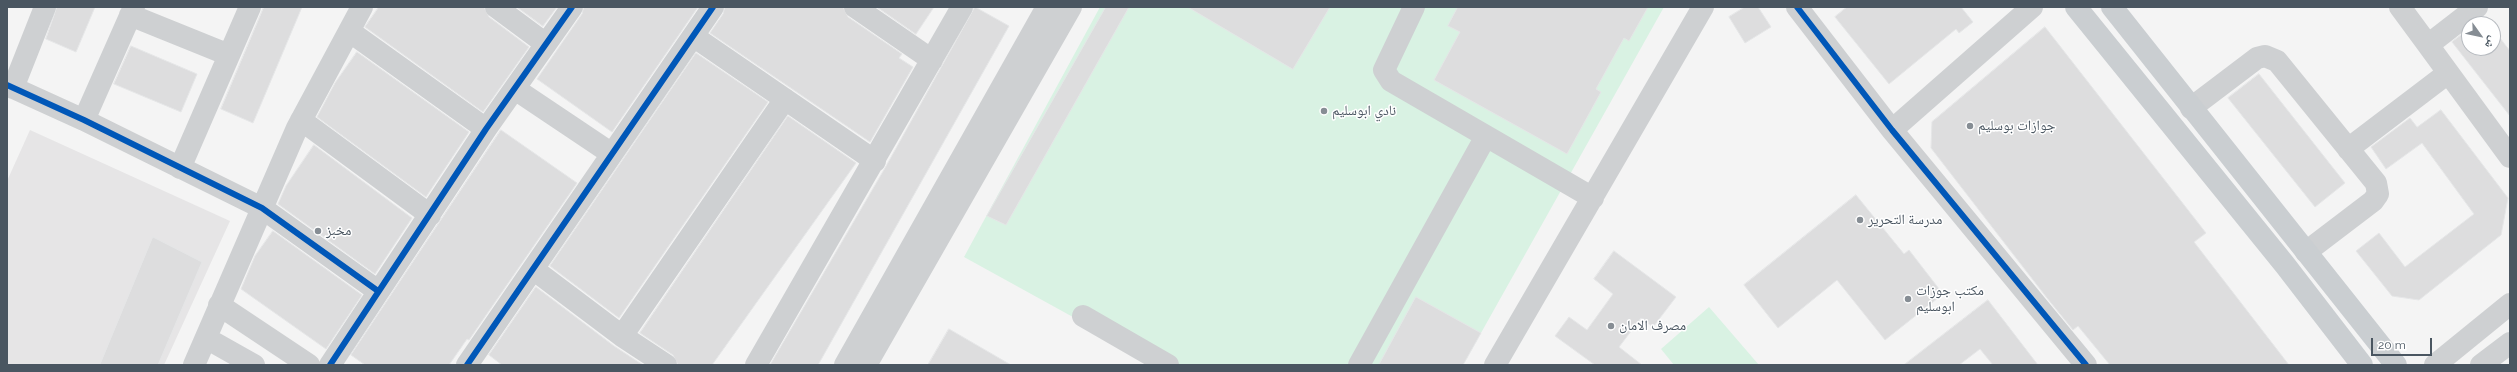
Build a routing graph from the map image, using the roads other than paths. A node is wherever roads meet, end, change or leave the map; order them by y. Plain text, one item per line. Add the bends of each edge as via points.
1 (45, 7) edge
2 (250, 7) edge
3 (362, 7) edge
4 (496, 7) edge
5 (572, 7) edge
6 (713, 7) edge
7 (855, 7) edge
8 (962, 7) edge
9 (1071, 7) edge
10 (1414, 7) edge
11 (1703, 7) edge
12 (1798, 7) edge
13 (2032, 7) edge
14 (2076, 7) edge
15 (2112, 7) edge
16 (2400, 7) edge
17 (2476, 7) edge
18 (132, 11) edge
19 (1043, 15) edge
20 (2131, 30) junction
21 (349, 31) junction
22 (694, 36) junction
23 (546, 44) junction
24 (2428, 45) junction
25 (2108, 47) junction
26 (229, 55) junction
27 (932, 60) junction
28 (2448, 73) junction
29 (10, 87) edge
30 (515, 89) junction
31 (785, 99) junction
32 (2191, 108) junction
33 (84, 120) junction
34 (301, 120) junction
35 (486, 130) junction
36 (1892, 130) junction
37 (1486, 136) junction
38 (2348, 149) junction
39 (612, 154) junction
40 (2510, 157) edge
41 (875, 161) junction
42 (180, 168) junction
43 (1593, 198) junction
44 (262, 208) junction
45 (430, 215) junction
46 (2306, 252) junction
47 (533, 269) junction
48 (378, 291) junction
49 (2510, 304) edge
50 (219, 305) junction
51 (1083, 316) dead end
52 (622, 336) junction
53 (206, 338) junction
54 (2510, 343) edge
55 (472, 363) edge
56 (194, 365) edge
57 (254, 365) edge
58 (309, 365) edge
59 (330, 365) edge
60 (666, 365) edge
61 (756, 365) edge
62 (845, 365) edge
63 (866, 365) edge
64 (1168, 365) edge
65 (1359, 365) edge
66 (1495, 365) edge
67 (2086, 365) edge
68 (2362, 365) edge
69 (2396, 365) edge
70 (2434, 365) edge
71 (2481, 365) edge

1 - 29 street
2 - 26 street
3 - 21 street
4 - 23 street
5 - 23 street
6 - 22 street
7 - 27 street
8 - 27 street
9 - 19 street
10 - 37 street via 1384,70 1391,81
11 - 43 street
12 - 36 street
13 - 36 street
14 - 25 main road
15 - 20 main road
16 - 24 street
17 - 24 street
18 - 26 street
18 - 33 street
19 - 62 street
19 - 63 street
20 - 25 main road
20 - 32 main road
21 - 34 street
21 - 35 street
22 - 31 street
22 - 39 street
23 - 30 street
24 - 28 street
25 - 68 main road via 2285,265
26 - 42 street
27 - 41 street
28 - 38 street
28 - 40 street
29 - 33 street
30 - 35 street
30 - 39 street
31 - 41 street
31 - 52 street
32 - 38 street via 2257,58 2271,57 2277,61
32 - 46 main road
33 - 42 street
34 - 44 street
34 - 45 street
35 - 45 street
36 - 67 street
37 - 43 street
37 - 65 street
38 - 46 street via 2376,183 2378,194 2373,201
39 - 47 street
41 - 61 street
42 - 44 street
43 - 66 street
44 - 48 street
44 - 50 street
45 - 48 street
46 - 69 main road
47 - 52 street
47 - 55 street
48 - 59 street
49 - 70 street
50 - 53 street
50 - 58 street
51 - 64 street
52 - 60 street
53 - 56 street
53 - 57 street
54 - 71 street

